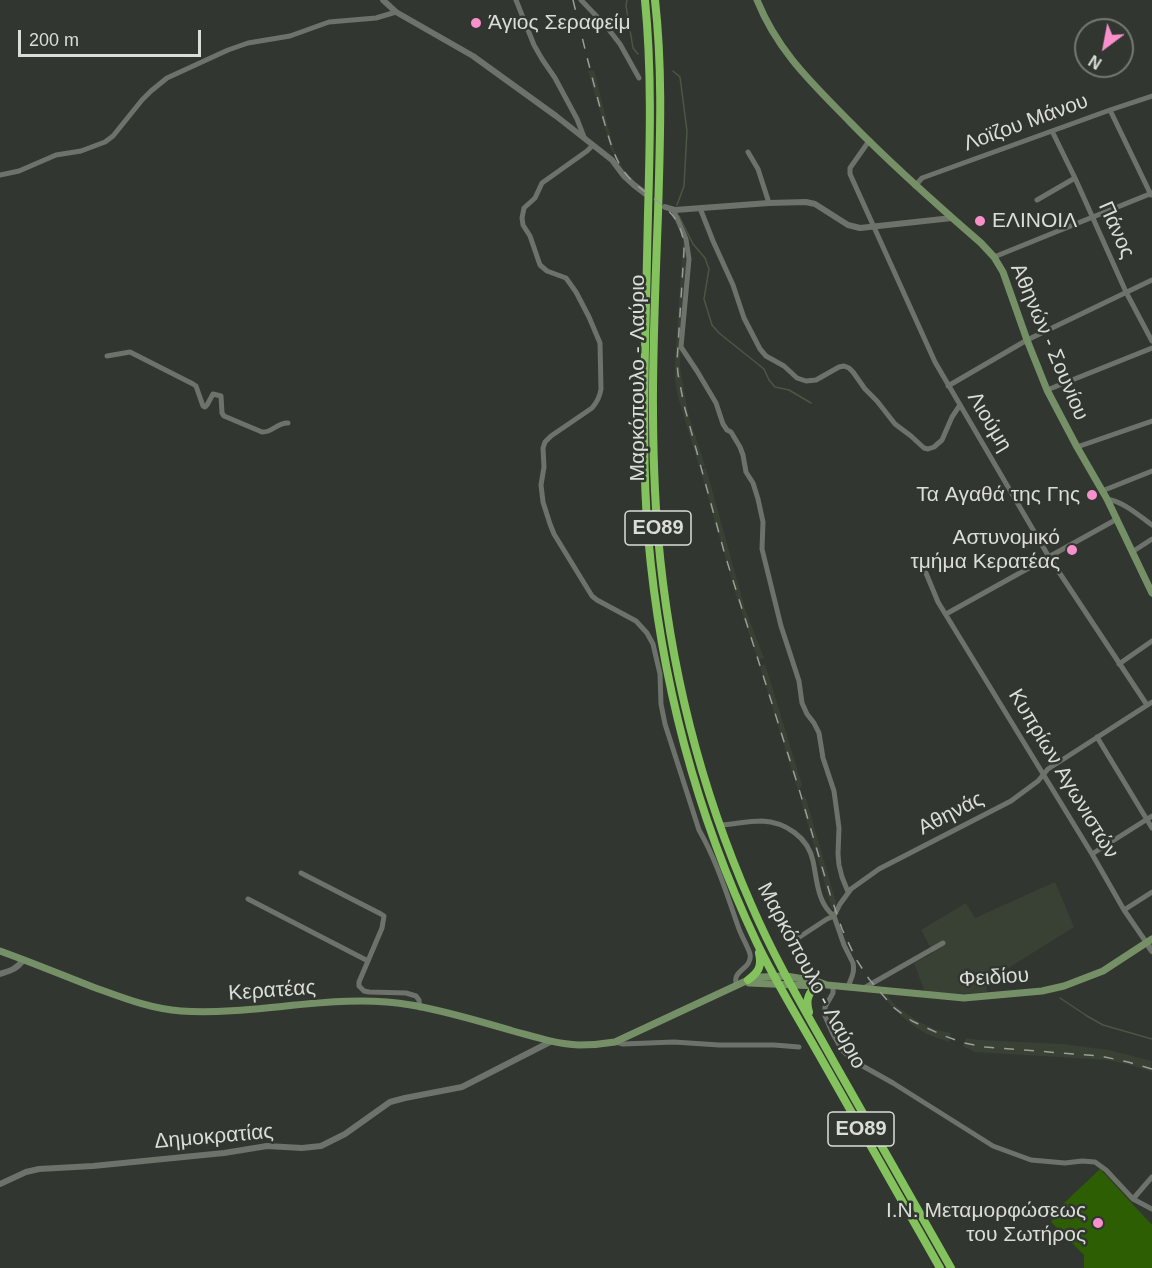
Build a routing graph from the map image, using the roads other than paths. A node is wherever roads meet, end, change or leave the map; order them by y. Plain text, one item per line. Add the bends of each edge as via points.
1 (383, 0) edge
2 (516, 0) edge
3 (581, 0) edge
4 (645, 0) edge
5 (655, 0) edge
6 (757, 0) edge
7 (396, 12) junction
8 (639, 78) dead end
9 (1152, 96) edge
10 (1110, 110) junction
11 (1052, 131) junction
12 (584, 139) junction
13 (869, 141) junction
14 (593, 144) junction
15 (748, 152) dead end
16 (0, 175) edge
17 (1075, 178) junction
18 (915, 186) junction
19 (652, 191) junction
20 (1151, 194) edge
21 (1037, 200) dead end
22 (769, 202) junction
23 (665, 207) dead end
24 (700, 208) junction
25 (673, 209) junction
26 (653, 217) junction
27 (1092, 217) junction
28 (952, 218) junction
29 (875, 227) junction
30 (994, 257) junction
31 (1152, 280) edge
32 (1126, 292) junction
33 (1027, 340) junction
34 (1152, 341) edge
35 (1152, 348) edge
36 (107, 356) dead end
37 (948, 386) junction
38 (1047, 390) junction
39 (960, 405) junction
40 (1152, 421) edge
41 (288, 423) dead end
42 (1077, 447) junction
43 (1152, 471) edge
44 (1102, 491) junction
45 (1107, 499) junction
46 (1117, 519) junction
47 (1152, 525) edge
48 (1152, 539) edge
49 (1132, 552) junction
50 (1049, 557) junction
51 (926, 573) dead end
52 (1152, 593) edge
53 (946, 614) junction
54 (1152, 641) edge
55 (1119, 664) junction
56 (1149, 704) edge
57 (1097, 737) junction
58 (1043, 773) junction
59 (1149, 817) edge
60 (720, 825) junction
61 (1152, 828) edge
62 (1092, 854) junction
63 (301, 873) dead end
64 (848, 892) junction
65 (1152, 892) edge
66 (248, 899) dead end
67 (1124, 910) junction
68 (834, 916) junction
69 (798, 938) dead end
70 (1149, 940) edge
71 (944, 942) dead end
72 (757, 944) junction
73 (0, 951) edge
74 (1152, 951) edge
75 (23, 960) junction
76 (368, 961) junction
77 (0, 974) edge
78 (774, 976) junction
79 (786, 976) junction
80 (748, 980) junction
81 (736, 985) junction
82 (779, 985) junction
83 (830, 985) junction
84 (791, 986) junction
85 (815, 987) junction
86 (848, 987) junction
87 (863, 989) junction
88 (420, 1008) junction
89 (811, 1022) junction
90 (552, 1041) junction
91 (615, 1042) junction
92 (799, 1047) dead end
93 (1152, 1177) edge
94 (0, 1184) edge
95 (1133, 1199) junction
96 (1152, 1209) edge
97 (940, 1268) edge
98 (951, 1268) edge

1 - 7 street
2 - 12 street via 534,45 577,119
3 - 8 street via 620,44
4 - 19 highway, Μαρκόπουλο - Λαύριο / ΕΟ89
5 - 19 highway, Μαρκόπουλο - Λαύριο / ΕΟ89 via 661,103
6 - 13 main road, Αθηνών - Σουνίου via 792,61
7 - 12 street via 473,56
7 - 16 street via 329,22 290,36 228,50 167,78 105,142
9 - 10 street, Λοϊζου Μάνου
10 - 11 street, Λοϊζου Μάνου
10 - 20 street
11 - 17 street, Πάνος
11 - 18 street, Λοϊζου Μάνου via 922,178
12 - 14 street
13 - 18 main road, Αθηνών - Σουνίου
13 - 29 street, Λιούμη via 850,174
14 - 19 street via 634,185
14 - 81 street via 542,183 522,212 523,225 540,266 570,282 600,343 601,389 597,402 545,442 543,502 554,534 588,590 597,600 636,621 653,644 665,724 699,830 749,952 749,962 735,976
15 - 22 street
17 - 21 street
17 - 27 street, Πάνος
18 - 28 main road, Αθηνών - Σουνίου
19 - 26 highway, Μαρκόπουλο - Λαύριο / ΕΟ89
20 - 27 street
22 - 24 street
22 - 29 street via 806,202 848,225
23 - 25 street
24 - 25 street
24 - 39 street via 744,318 766,356 806,381 839,367 849,368 895,424 928,449 942,440
25 - 64 street via 686,239 689,259 681,347 740,447 759,499 762,549 781,626 802,703 819,734 834,792 839,865
26 - 60 highway, Μαρκόπουλο - Λαύριο / ΕΟ89 via 658,537 680,684
26 - 72 highway, Μαρκόπουλο - Λαύριο / ΕΟ89 via 644,386 645,470 659,625 677,719 698,794
27 - 30 street
27 - 32 street, Πάνος
28 - 29 street
28 - 30 main road, Αθηνών - Σουνίου
29 - 37 street, Λιούμη
30 - 33 main road, Αθηνών - Σουνίου
31 - 32 street
32 - 33 street
32 - 34 street, Πάνος
33 - 37 street
33 - 38 main road, Αθηνών - Σουνίου
35 - 38 street
36 - 41 street via 130,352 193,384 202,406 218,394 224,416 262,432
37 - 39 street, Λιούμη
38 - 42 main road, Αθηνών - Σουνίου
39 - 50 street, Λιούμη
40 - 42 street
42 - 44 main road, Αθηνών - Σουνίου
43 - 44 street
44 - 45 main road, Αθηνών - Σουνίου
45 - 46 main road, Αθηνών - Σουνίου
45 - 47 street via 1122,504
46 - 49 main road, Αθηνών - Σουνίου
46 - 50 street
48 - 49 street
49 - 52 main road, Αθηνών - Σουνίου
50 - 53 street
50 - 55 street, Λιούμη
51 - 53 street, Κυπρίων Αγωνιστών
53 - 58 street, Κυπρίων Αγωνιστών
54 - 55 street
55 - 56 street, Λιούμη
56 - 57 street, Αθηνάς
57 - 58 street, Αθηνάς
57 - 59 street
58 - 62 street, Κυπρίων Αγωνιστών
58 - 64 street, Αθηνάς via 1038,782 1011,801 879,869
59 - 61 street
59 - 62 street
60 - 68 street via 762,821 796,832 811,854 817,886
60 - 79 highway, Μαρκόπουλο - Λαύριο / ΕΟ89 via 751,905
62 - 67 street, Κυπρίων Αγωνιστών
63 - 76 street via 384,916
64 - 68 street, Αθηνάς
65 - 67 street
66 - 76 street
67 - 70 street, Κυπρίων Αγωνιστών
68 - 69 street
68 - 86 street via 853,963
70 - 74 street, Κυπρίων Αγωνιστών
70 - 87 main road, Φειδίου via 1103,971 1042,991 964,998
71 - 87 street
72 - 78 highway, Μαρκόπουλο - Λαύριο / ΕΟ89
72 - 80 highway via 761,963
73 - 75 main road, Κερατέας
75 - 77 street via 20,966
75 - 88 main road, Κερατέας via 117,996 174,1010 354,1002
76 - 88 street via 359,982 361,989 412,994 419,1000
78 - 79 main road, Κερατέας
78 - 80 main road, Κερατέας
78 - 82 highway, Μαρκόπουλο - Λαύριο / ΕΟ89
79 - 83 main road
79 - 84 highway, Μαρκόπουλο - Λαύριο / ΕΟ89
80 - 81 main road, Κερατέας
81 - 82 main road
81 - 91 main road, Κερατέας
82 - 84 main road
82 - 97 highway, Μαρκόπουλο - Λαύριο / ΕΟ89
83 - 85 main road
83 - 86 main road, Φειδίου
83 - 95 street via 833,993 825,1016 842,1050 852,1060 993,1146 1031,1160 1095,1162
84 - 85 main road
84 - 89 highway, Μαρκόπουλο - Λαύριο / ΕΟ89
85 - 89 highway via 807,1004
86 - 87 main road, Φειδίου
88 - 90 main road, Κερατέας
89 - 98 highway, Μαρκόπουλο - Λαύριο / ΕΟ89
90 - 91 main road, Κερατέας via 587,1045
90 - 94 street, Δημοκρατίας via 462,1087 390,1102 321,1146 267,1146 39,1169
91 - 92 street
93 - 95 street
95 - 96 street

